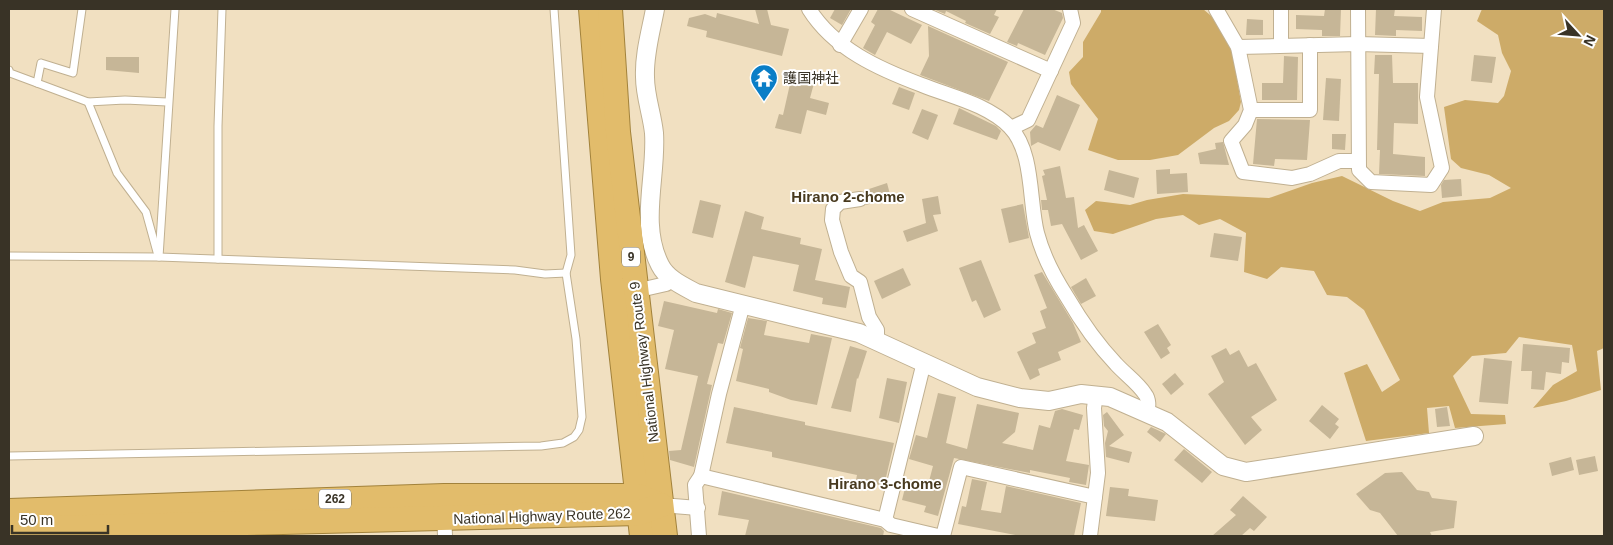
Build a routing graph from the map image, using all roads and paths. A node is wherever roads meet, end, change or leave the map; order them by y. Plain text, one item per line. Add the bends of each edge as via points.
1 (82, 9) edge
2 (175, 9) edge
3 (222, 9) edge
4 (554, 9) edge
5 (591, 9) edge
6 (610, 9) edge
7 (656, 9) edge
8 (809, 9) edge
9 (861, 9) edge
10 (912, 9) edge
11 (1070, 9) edge
12 (1216, 9) edge
13 (1281, 9) edge
14 (1358, 9) edge
15 (1434, 9) edge
16 (1358, 44) junction
17 (840, 45) junction
18 (1281, 45) junction
19 (1310, 45) junction
20 (1430, 46) junction
21 (1238, 47) junction
22 (9, 70) edge
23 (1051, 71) junction
24 (36, 83) junction
25 (88, 102) junction
26 (167, 102) junction
27 (1251, 110) junction
28 (1011, 128) junction
29 (1358, 161) junction
30 (860, 199) dead end
31 (9, 256) edge
32 (159, 256) junction
33 (218, 259) junction
34 (566, 273) junction
35 (672, 280) junction
36 (635, 291) junction
37 (743, 304) junction
38 (878, 340) junction
39 (924, 362) junction
40 (1096, 394) junction
41 (1148, 412) junction
42 (1474, 436) dead end
43 (9, 456) edge
44 (701, 476) junction
45 (1095, 497) junction
46 (698, 508) junction
47 (9, 510) edge
48 (645, 513) edge
49 (444, 517) edge
50 (885, 520) junction
51 (9, 529) edge
52 (665, 536) edge
53 (699, 536) edge
54 (938, 536) edge
55 (943, 536) edge
56 (1090, 536) edge

1 - 24 lane via 73,73 41,63
2 - 26 lane
3 - 33 lane
4 - 34 lane via 571,255
5 - 48 highway, National Highway Route 9 / 9 via 613,280
6 - 36 highway, National Highway Route 9 / 9 via 618,132
7 - 35 street via 645,77 654,134 650,221 660,266
8 - 17 street via 815,20
9 - 17 street
10 - 23 street
11 - 23 street via 1073,23
12 - 21 street
13 - 18 street
14 - 16 street
15 - 20 street
16 - 19 street
16 - 20 street
16 - 29 street
17 - 28 street via 922,85 990,111
18 - 19 street
18 - 21 street
19 - 27 street via 1310,110
20 - 29 street via 1427,96 1442,168 1431,185 1371,182 1359,170
21 - 27 street
22 - 24 lane
23 - 28 street via 1028,120
24 - 25 lane
25 - 26 lane
25 - 32 lane via 117,173 146,212
26 - 32 lane
27 - 29 street via 1245,125 1231,141 1243,172 1292,178 1340,161
28 - 41 street via 1028,169 1036,230 1043,253 1077,315 1097,343 1146,395
30 - 38 street via 840,202 833,209 832,220 851,276 860,282
31 - 32 lane
32 - 33 lane
33 - 34 lane
34 - 43 lane via 576,339 582,417 574,437 563,443
35 - 36 street
35 - 37 street via 696,293
36 - 48 highway, National Highway Route 9 / 9
37 - 38 street via 859,332
37 - 44 street
38 - 39 street
39 - 40 street via 977,387 1020,398 1049,401
39 - 50 street
40 - 41 street
40 - 45 street via 1098,465
41 - 42 street via 1167,422 1224,466 1246,472
44 - 46 street via 696,485
44 - 50 street
45 - 55 street via 961,467
45 - 56 street
46 - 48 street
46 - 53 street
47 - 49 highway, National Highway Route 262 / 262
48 - 49 highway, National Highway Route 262 / 262
48 - 52 highway, National Highway Route 9 / 9
49 - 51 highway, National Highway Route 262 / 262
50 - 54 street via 891,525

